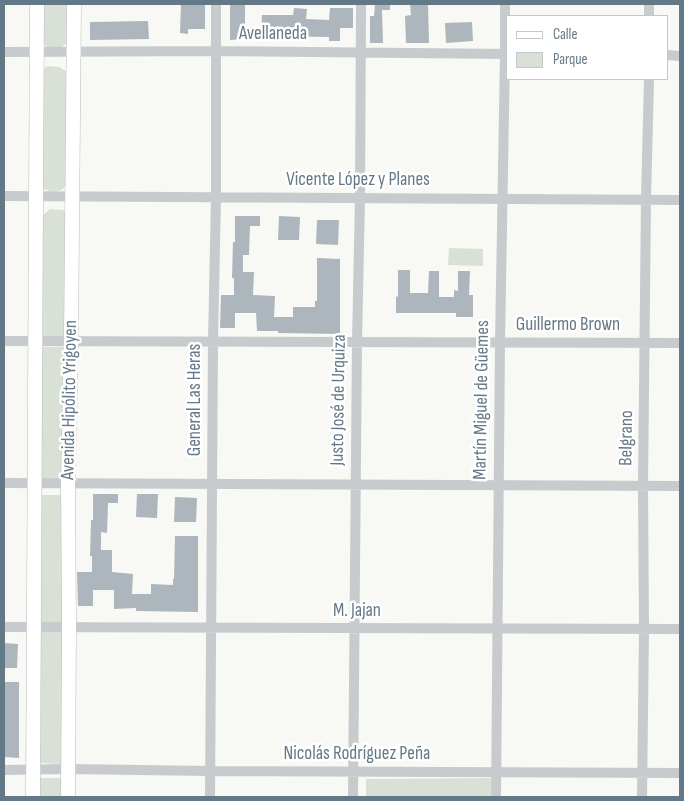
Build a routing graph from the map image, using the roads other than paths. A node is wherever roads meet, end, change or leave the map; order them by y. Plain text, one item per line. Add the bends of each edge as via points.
1 (37, 4) edge
2 (74, 4) edge
3 (216, 4) edge
4 (361, 4) edge
5 (505, 4) edge
6 (215, 51) junction
7 (4, 52) edge
8 (37, 52) junction
9 (74, 52) junction
10 (360, 52) junction
11 (506, 54) edge
12 (649, 80) edge
13 (4, 196) edge
14 (36, 196) junction
15 (73, 196) junction
16 (216, 197) junction
17 (360, 198) junction
18 (503, 198) junction
19 (646, 200) junction
20 (680, 200) edge
21 (4, 341) edge
22 (36, 341) junction
23 (71, 341) junction
24 (213, 342) junction
25 (357, 342) junction
26 (500, 343) junction
27 (645, 343) junction
28 (680, 343) edge
29 (4, 483) edge
30 (34, 483) junction
31 (68, 483) junction
32 (212, 484) junction
33 (356, 485) junction
34 (499, 485) junction
35 (643, 486) junction
36 (680, 486) edge
37 (4, 627) edge
38 (34, 627) junction
39 (69, 628) junction
40 (211, 628) junction
41 (355, 628) junction
42 (498, 629) junction
43 (644, 629) junction
44 (680, 630) edge
45 (68, 769) junction
46 (4, 770) edge
47 (33, 770) junction
48 (210, 771) junction
49 (354, 772) junction
50 (497, 772) junction
51 (642, 773) junction
52 (680, 773) edge
53 (33, 797) edge
54 (68, 797) edge
55 (210, 797) edge
56 (354, 797) edge
57 (496, 797) edge
58 (642, 797) edge

1 - 8 main road, Avenida Hipólito Yrigoyen
2 - 9 main road, Avenida Hipólito Yrigoyen
3 - 6 street, General Las Heras
4 - 10 street, Justo José de Urquiza
5 - 11 street, Martín Miguel de Güemes
6 - 9 street, Avellaneda
6 - 10 street, Avellaneda
6 - 16 street, General Las Heras
7 - 8 street, Avellaneda
8 - 9 street, Avellaneda
8 - 14 main road, Avenida Hipólito Yrigoyen
9 - 15 main road, Avenida Hipólito Yrigoyen
10 - 11 street, Avellaneda
10 - 17 street, Justo José de Urquiza
11 - 18 street, Martín Miguel de Güemes
12 - 19 street, Belgrano
13 - 14 street, Vicente López y Planes
14 - 15 street, Vicente López y Planes
14 - 22 main road, Avenida Hipólito Yrigoyen
15 - 16 street, Vicente López y Planes
15 - 23 main road, Avenida Hipólito Yrigoyen
16 - 17 street, Vicente López y Planes
16 - 24 street, General Las Heras
17 - 18 street, Vicente López y Planes
17 - 25 street, Justo José de Urquiza
18 - 19 street, Vicente López y Planes
18 - 26 street, Martín Miguel de Güemes
19 - 20 street, Vicente López y Planes
19 - 27 street, Belgrano
21 - 22 street, Guillermo Brown
22 - 23 street, Guillermo Brown
22 - 30 main road, Avenida Hipólito Yrigoyen
23 - 24 street, Guillermo Brown
23 - 31 main road, Avenida Hipólito Yrigoyen
24 - 25 street, Guillermo Brown
24 - 32 street, General Las Heras
25 - 26 street, Guillermo Brown
25 - 33 street, Justo José de Urquiza
26 - 27 street, Guillermo Brown
26 - 34 street, Martín Miguel de Güemes
27 - 28 street, Guillermo Brown
27 - 35 street, Belgrano
29 - 30 street
30 - 31 street
30 - 38 main road, Avenida Hipólito Yrigoyen
31 - 32 street
31 - 39 main road, Avenida Hipólito Yrigoyen
32 - 33 street
32 - 40 street, General Las Heras
33 - 34 street
33 - 41 street, Justo José de Urquiza
34 - 35 street
34 - 42 street, Martín Miguel de Güemes
35 - 36 street
35 - 43 street, Belgrano
37 - 38 street, M. Jajan
38 - 39 street, M. Jajan
38 - 47 main road, Avenida Hipólito Yrigoyen
39 - 40 street, M. Jajan
39 - 45 main road, Avenida Hipólito Yrigoyen
40 - 41 street, M. Jajan
40 - 48 street, General Las Heras
41 - 42 street, M. Jajan
41 - 49 street, Justo José de Urquiza
42 - 43 street, M. Jajan
42 - 50 street, Martín Miguel de Güemes
43 - 44 street, M. Jajan
43 - 51 street, Belgrano
45 - 47 street, Nicolás Rodríguez Peña
45 - 48 street, Nicolás Rodríguez Peña
45 - 54 main road, Avenida Hipólito Yrigoyen
46 - 47 street, Nicolás Rodríguez Peña
47 - 53 main road, Avenida Hipólito Yrigoyen
48 - 49 street, Nicolás Rodríguez Peña
48 - 55 street, General Las Heras
49 - 50 street, Nicolás Rodríguez Peña
49 - 56 street, Justo José de Urquiza
50 - 51 street, Nicolás Rodríguez Peña
50 - 57 street, Martín Miguel de Güemes
51 - 52 street, Nicolás Rodríguez Peña
51 - 58 street, Belgrano

